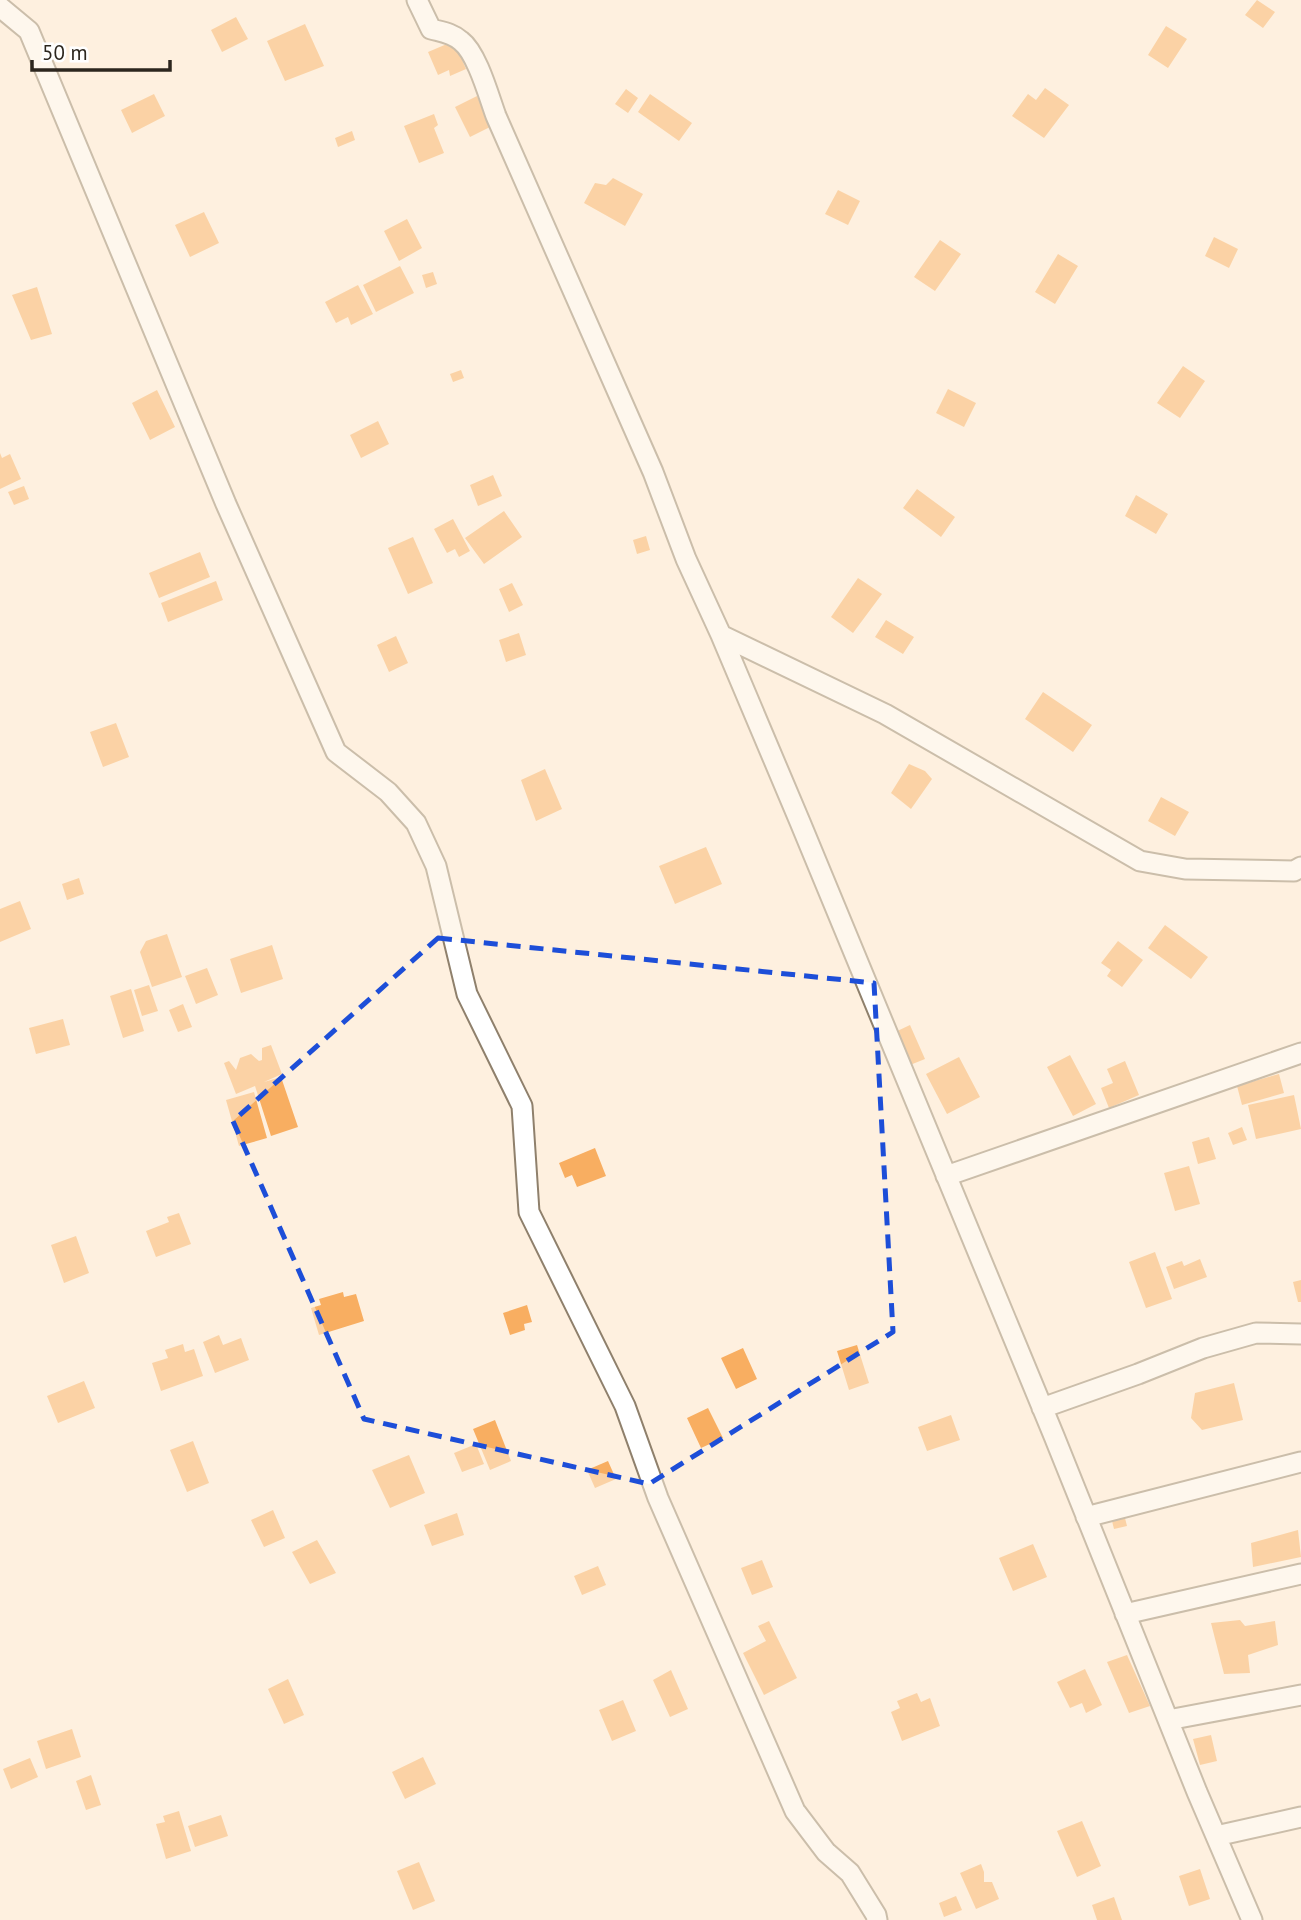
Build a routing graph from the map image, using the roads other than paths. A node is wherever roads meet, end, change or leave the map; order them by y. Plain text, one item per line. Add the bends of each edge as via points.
1 (417, 0) edge
2 (0, 7) edge
3 (721, 635) junction
4 (1301, 867) edge
5 (1298, 1058) edge
6 (946, 1176) junction
7 (1301, 1334) edge
8 (1042, 1408) junction
9 (1301, 1462) edge
10 (1086, 1517) junction
11 (1301, 1574) edge
12 (1125, 1614) junction
13 (1301, 1695) edge
14 (1168, 1720) junction
15 (1301, 1817) edge
16 (1216, 1836) junction
17 (877, 1920) edge
18 (1252, 1920) edge

1 - 3 street via 431,29 464,43 483,77
2 - 17 street via 29,31 226,503 336,752 388,792 416,823 436,866 467,994 522,1106 529,1212 625,1406 659,1498 795,1811 826,1852 850,1873
3 - 4 street via 885,713 1140,861 1185,869 1294,871
3 - 6 street
5 - 6 street
6 - 8 street
7 - 8 street via 1256,1333 1203,1348
8 - 10 street
9 - 10 street
10 - 12 street
11 - 12 street
12 - 14 street
13 - 14 street
14 - 16 street
15 - 16 street
16 - 18 street

